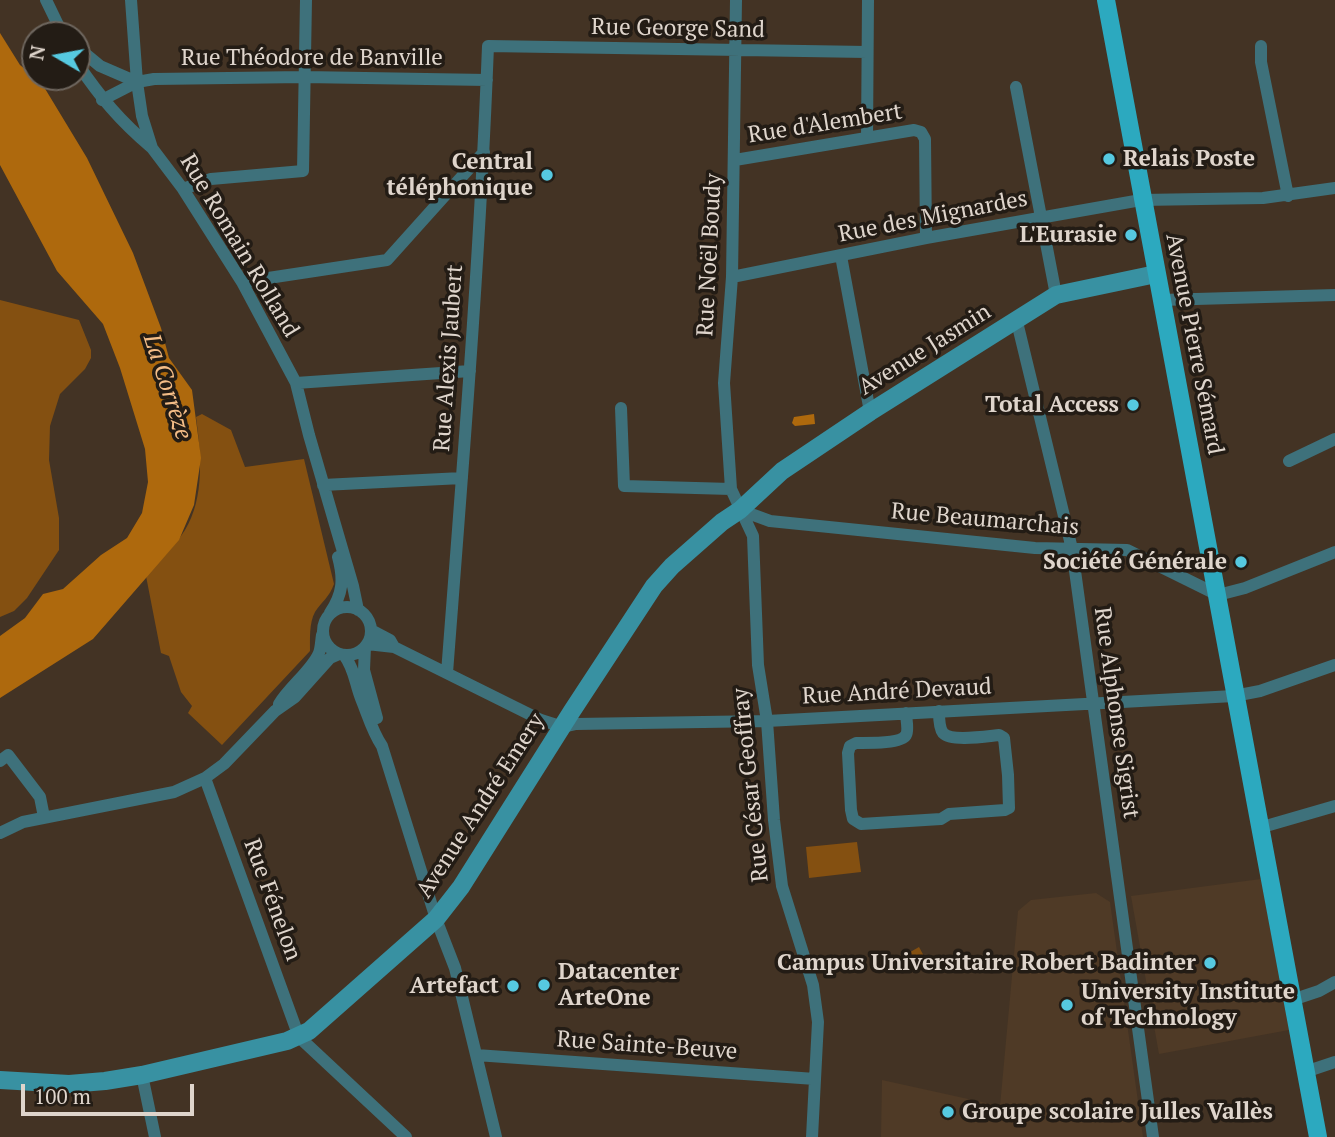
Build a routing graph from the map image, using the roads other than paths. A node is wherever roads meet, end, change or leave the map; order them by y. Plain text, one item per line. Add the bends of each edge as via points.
1 (46, 0) edge
2 (131, 0) edge
3 (306, 0) edge
4 (736, 0) edge
5 (868, 0) edge
6 (1106, 0) edge
7 (57, 21) edge
8 (1261, 46) dead end
9 (488, 47) joint
10 (735, 51) junction
11 (867, 52) junction
12 (91, 59) edge
13 (304, 78) junction
14 (487, 80) junction
15 (137, 82) junction
16 (91, 84) edge
17 (1016, 87) dead end
18 (102, 100) junction
19 (867, 138) junction
20 (152, 148) junction
21 (484, 152) junction
22 (735, 160) junction
23 (1335, 188) edge
24 (183, 190) junction
25 (1288, 195) junction
26 (1141, 200) junction
27 (1042, 217) junction
28 (926, 238) junction
29 (842, 256) junction
30 (1156, 274) junction
31 (732, 277) junction
32 (242, 282) junction
33 (1056, 295) junction
34 (1335, 295) edge
35 (1161, 300) junction
36 (1017, 322) junction
37 (470, 371) junction
38 (296, 383) junction
39 (621, 408) dead end
40 (870, 412) junction
41 (1335, 439) edge
42 (1289, 461) dead end
43 (462, 478) junction
44 (323, 485) junction
45 (731, 489) junction
46 (740, 510) junction
47 (330, 512) junction
48 (1072, 549) junction
49 (1335, 552) edge
50 (1218, 595) junction
51 (358, 610) junction
52 (328, 615) junction
53 (371, 630) junction
54 (323, 633) junction
55 (366, 646) junction
56 (394, 647) junction
57 (341, 655) junction
58 (1335, 666) edge
59 (447, 673) junction
60 (1234, 696) junction
61 (1093, 704) junction
62 (939, 710) junction
63 (275, 711) junction
64 (906, 712) junction
65 (767, 720) junction
66 (563, 727) junction
67 (382, 746) junction
68 (0, 761) edge
69 (205, 778) junction
70 (1335, 806) edge
71 (44, 817) junction
72 (1259, 828) junction
73 (0, 833) edge
74 (436, 919) junction
75 (1335, 982) edge
76 (1292, 1000) junction
77 (299, 1037) junction
78 (476, 1055) junction
79 (1335, 1062) edge
80 (1305, 1072) junction
81 (142, 1075) junction
82 (816, 1079) junction
83 (0, 1080) edge
84 (155, 1137) edge
85 (406, 1137) edge
86 (496, 1137) edge
87 (812, 1137) edge
88 (1153, 1137) edge
89 (1318, 1137) edge

1 - 7 street
2 - 15 street, Rue Romain Rolland
3 - 13 street
4 - 10 street, Rue Noël Boudy
5 - 11 street
6 - 26 main road, Avenue Pierre Sémard
8 - 25 street
9 - 10 street, Rue George Sand
9 - 14 street, Rue Alexis Jaubert
10 - 11 street, Rue George Sand
10 - 22 street, Rue Noël Boudy
11 - 19 street
12 - 15 street
13 - 14 street, Rue Théodore de Banville
13 - 15 street, Rue Théodore de Banville
13 - 24 street via 303,171 211,179
14 - 21 street, Rue Alexis Jaubert
15 - 18 street
15 - 20 street, Rue Romain Rolland
16 - 18 street
17 - 27 street
18 - 20 street
19 - 22 street, Rue d'Alembert
19 - 28 street, Rue d'Alembert via 921,132 925,139
20 - 24 street, Rue Romain Rolland
21 - 32 street via 387,260
21 - 37 street, Rue Alexis Jaubert
22 - 31 street, Rue Noël Boudy
23 - 25 street, Rue des Mignardes
24 - 32 street, Rue Romain Rolland
25 - 26 street, Rue des Mignardes
26 - 27 street, Rue des Mignardes
26 - 30 main road, Avenue Pierre Sémard
27 - 28 street, Rue des Mignardes
27 - 33 street
28 - 29 street, Rue des Mignardes
29 - 31 street, Rue des Mignardes
29 - 40 street
30 - 33 street, Avenue Jasmin
30 - 35 main road, Avenue Pierre Sémard
31 - 45 street, Rue Noël Boudy via 724,383
32 - 38 street, Rue Romain Rolland
33 - 36 street, Avenue Jasmin
34 - 35 street
35 - 50 main road, Avenue Pierre Sémard
36 - 40 street, Avenue Jasmin
36 - 48 street, Rue Alphonse Sigrist
37 - 38 street
37 - 43 street, Rue Alexis Jaubert
38 - 44 street, Rue Romain Rolland
39 - 45 street via 624,486
40 - 46 street, Avenue Jasmin via 782,471
41 - 42 street
43 - 44 street
43 - 59 street, Rue Alexis Jaubert
44 - 47 street, Rue Romain Rolland
45 - 46 street, Rue Noël Boudy
46 - 48 street, Rue Beaumarchais via 770,521
46 - 65 street, Rue César Geoffray via 753,536 758,665
46 - 66 street, Avenue André Emery via 654,586
47 - 51 street, Rue Romain Rolland
47 - 52 street, Rue Romain Rolland via 342,587
48 - 50 street, Rue Beaumarchais via 1127,550
48 - 61 street, Rue Alphonse Sigrist
49 - 50 street
50 - 60 main road, Avenue Pierre Sémard
51 - 52 street via 345,607
51 - 53 street
52 - 54 street
53 - 55 street
53 - 56 street
54 - 57 street via 331,650
54 - 63 street via 314,661
55 - 56 street
55 - 57 street via 358,653
55 - 67 street via 365,670
56 - 59 street
57 - 63 street via 330,658 295,697
57 - 67 street via 351,665
58 - 60 street, Rue André Devaud
59 - 66 street
60 - 61 street, Rue André Devaud
60 - 72 main road, Avenue Pierre Sémard
61 - 62 street, Rue André Devaud
61 - 88 street, Rue Alphonse Sigrist
62 - 64 street, Rue André Devaud
62 - 64 street via 945,735 1004,738 1009,808 949,814 941,819 861,824 853,819 851,810 850,746 904,738
63 - 69 street
64 - 65 street, Rue André Devaud
65 - 66 street, Rue André Devaud
65 - 82 street, Rue César Geoffray via 782,886 813,985 818,1021
66 - 74 street, Avenue André Emery
67 - 74 street
68 - 71 street via 8,755 40,797
69 - 71 street via 174,792
69 - 77 street, Rue Fénelon
70 - 72 street
71 - 73 street
72 - 76 main road, Avenue Pierre Sémard
74 - 77 street, Avenue André Emery
74 - 78 street via 455,968
75 - 76 street
76 - 80 main road, Avenue Pierre Sémard
77 - 81 street, Avenue André Emery
77 - 85 street
78 - 82 street, Rue Sainte-Beuve
78 - 86 street
79 - 80 street
80 - 89 main road, Avenue Pierre Sémard
81 - 83 street, Avenue André Emery via 69,1084
81 - 84 street
82 - 87 street, Rue César Geoffray

